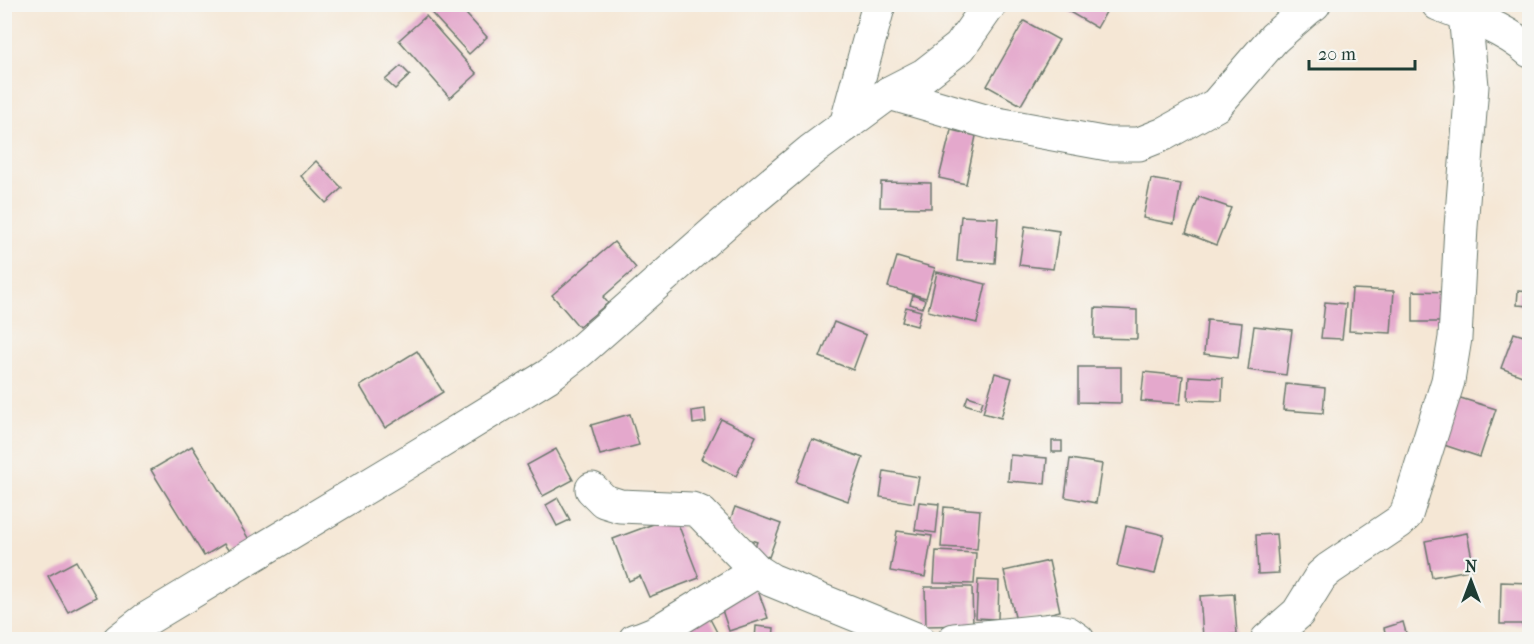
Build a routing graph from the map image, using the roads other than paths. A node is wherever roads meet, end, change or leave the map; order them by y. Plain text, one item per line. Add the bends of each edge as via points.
1 (879, 4) edge
2 (990, 4) edge
3 (1314, 4) edge
4 (1455, 8) edge
5 (1530, 51) edge
6 (889, 93) junction
7 (846, 125) junction
8 (592, 489) dead end
9 (757, 571) junction
10 (119, 639) edge
11 (640, 639) edge
12 (918, 639) edge
13 (954, 639) edge
14 (1078, 639) edge
15 (1267, 639) edge

1 - 7 street
2 - 6 street via 960,47 924,75
3 - 6 street via 1275,38 1216,105 1139,144 1108,144 992,123
4 - 5 street
4 - 15 street via 1472,86 1455,338 1448,381 1406,514 1321,576 1298,613
6 - 7 street
7 - 10 street via 735,214 548,376
8 - 9 street via 604,501 620,506 692,509 701,513
9 - 11 street
9 - 12 street
13 - 14 street via 1054,630

